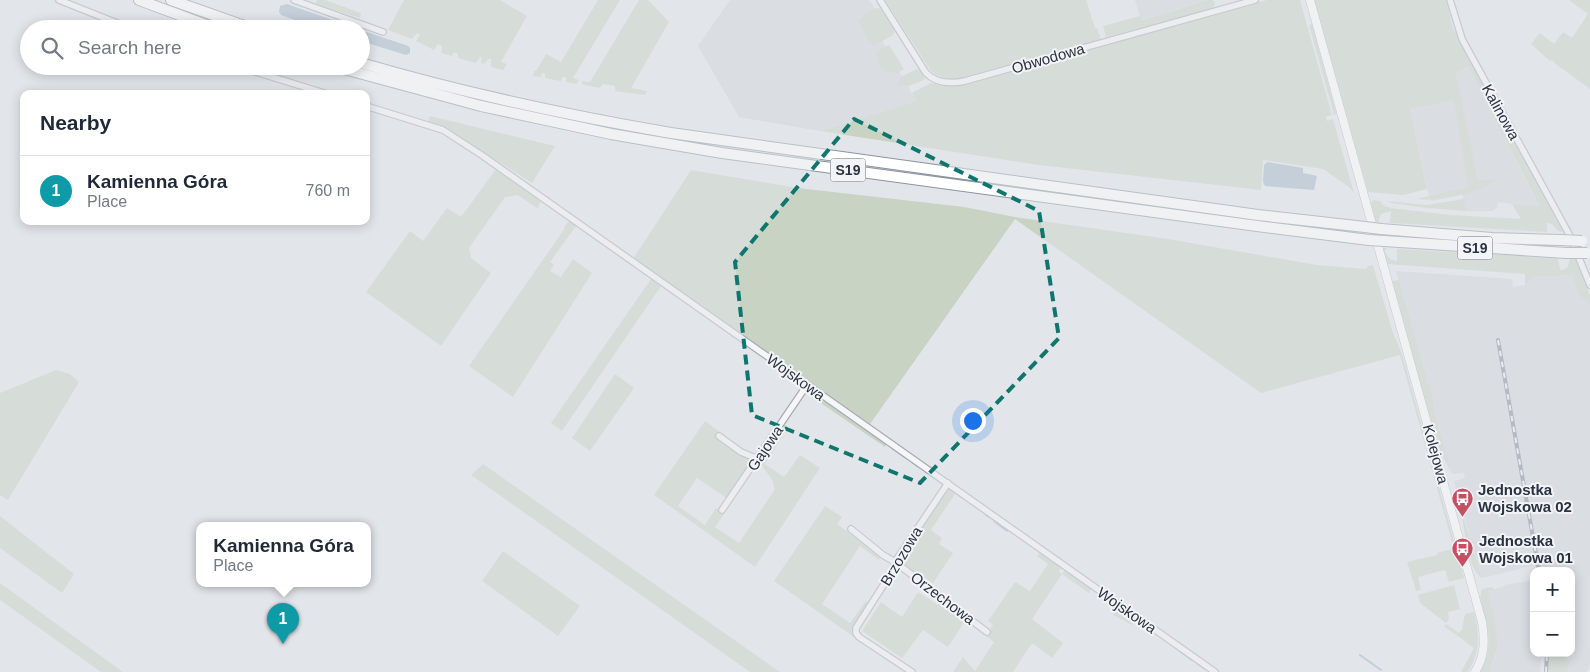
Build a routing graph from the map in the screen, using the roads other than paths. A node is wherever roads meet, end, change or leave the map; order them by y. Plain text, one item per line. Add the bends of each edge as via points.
1 (59, 0) edge
2 (139, 0) edge
3 (171, 0) edge
4 (294, 0) edge
5 (880, 0) edge
6 (1255, 0) edge
7 (1310, 0) edge
8 (1450, 0) edge
9 (109, 20) edge
10 (193, 20) edge
11 (228, 20) edge
12 (350, 20) edge
13 (370, 27) edge
14 (383, 32) dead end
15 (370, 65) edge
16 (266, 75) edge
17 (366, 75) edge
18 (314, 90) edge
19 (370, 107) edge
20 (1375, 235) junction
21 (1586, 241) edge
22 (1588, 253) edge
23 (1590, 285) edge
24 (807, 385) junction
25 (719, 436) dead end
26 (758, 459) junction
27 (948, 483) junction
28 (722, 510) dead end
29 (851, 529) dead end
30 (895, 562) junction
31 (987, 632) dead end
32 (912, 672) edge
33 (1215, 672) edge
34 (1475, 672) edge

1 - 9 street
2 - 10 highway
3 - 11 highway
4 - 12 street
5 - 6 street, Obwodowa via 926,73 932,79 950,83
7 - 20 street, Kolejowa
8 - 23 street, Kalinowa via 1464,44 1570,236
13 - 14 street
15 - 20 highway, S19, bridge via 521,104 672,133 1365,228
16 - 18 street
17 - 20 highway, S19 via 489,108 639,139 770,160 1257,226
19 - 24 street, Wojskowa via 443,130
20 - 21 highway, S19, bridge
20 - 22 highway, S19, bridge via 1384,241
20 - 34 street, Kolejowa via 1482,622 1484,651
24 - 26 street, Gajowa
24 - 27 street, Wojskowa
25 - 26 street via 741,452
26 - 28 street, Gajowa
27 - 30 street, Brzozowa
27 - 33 street, Wojskowa
29 - 30 street, Orzechowa
30 - 31 street, Orzechowa
30 - 32 street, Brzozowa via 856,631 859,637

